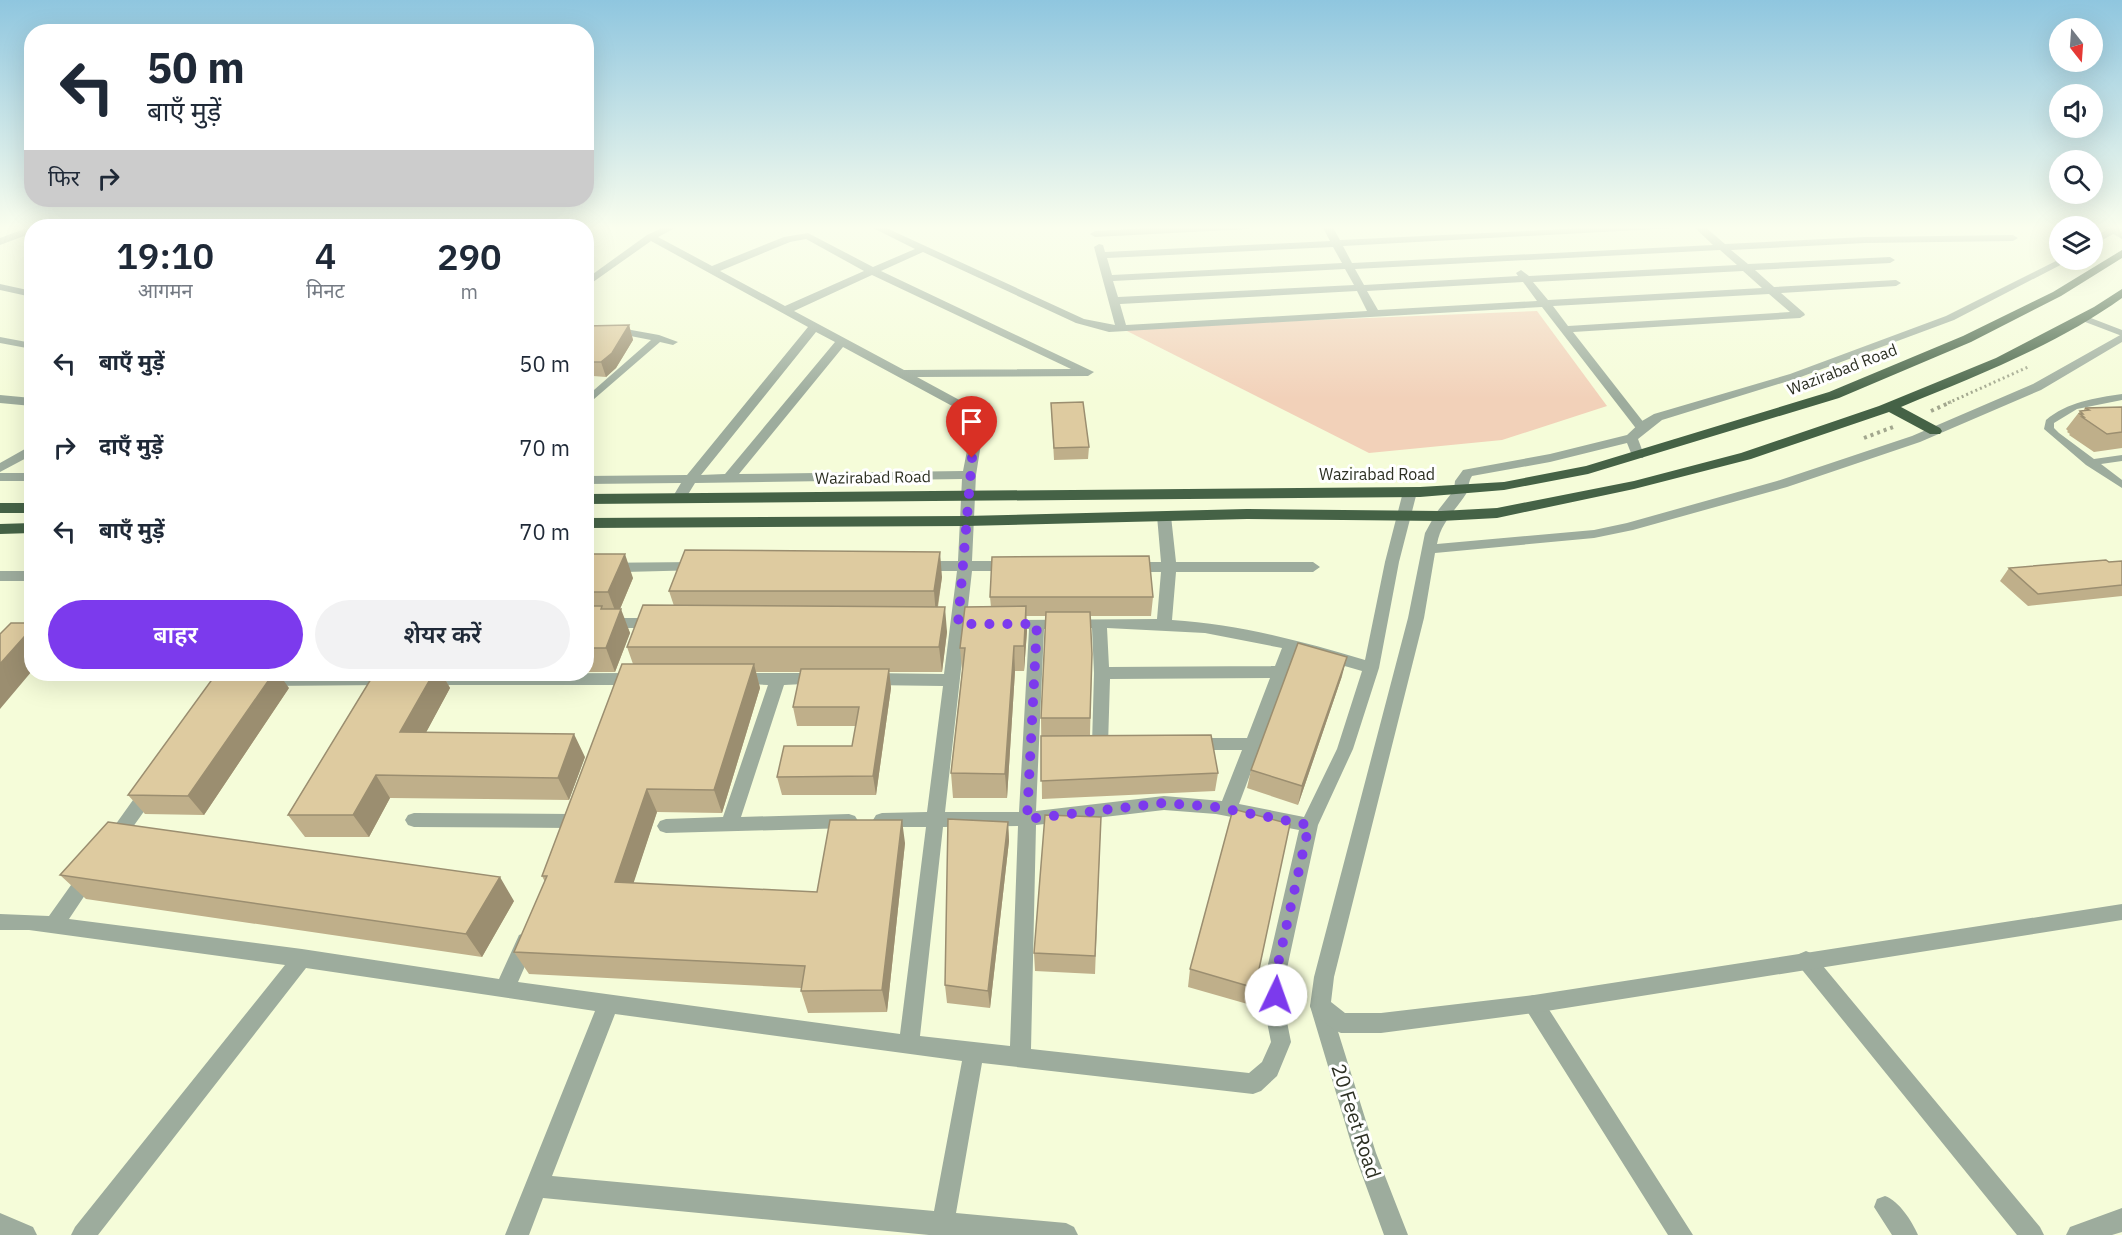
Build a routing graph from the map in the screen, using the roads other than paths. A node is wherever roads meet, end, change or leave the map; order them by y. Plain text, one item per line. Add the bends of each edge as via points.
1 (737, 284) edge
2 (844, 284) edge
3 (899, 284) edge
4 (998, 284) edge
5 (1107, 284) edge
6 (1358, 284) edge
7 (1422, 284) edge
8 (1530, 284) edge
9 (1764, 284) edge
10 (1883, 284) edge
11 (2018, 284) edge
12 (2073, 284) edge
13 (0, 287) edge
14 (1360, 287) junction
15 (1770, 289) junction
16 (24, 292) edge
17 (2122, 293) edge
18 (1112, 301) junction
19 (1545, 302) junction
20 (786, 310) junction
21 (1374, 313) junction
22 (2083, 318) junction
23 (815, 326) junction
24 (1121, 328) junction
25 (1566, 329) junction
26 (594, 334) edge
27 (2122, 335) edge
28 (659, 338) junction
29 (0, 340) edge
30 (843, 340) junction
31 (673, 342) dead end
32 (24, 344) edge
33 (901, 374) junction
34 (594, 396) edge
35 (2122, 397) edge
36 (0, 399) edge
37 (2109, 399) junction
38 (24, 401) edge
39 (1891, 407) junction
40 (2122, 408) edge
41 (1642, 428) junction
42 (1935, 431) junction
43 (1631, 438) junction
44 (24, 454) edge
45 (1638, 455) junction
46 (2122, 458) edge
47 (1621, 460) junction
48 (2090, 463) junction
49 (0, 468) edge
50 (969, 475) junction
51 (0, 477) edge
52 (24, 477) edge
53 (729, 478) junction
54 (690, 479) junction
55 (594, 480) edge
56 (1646, 482) junction
57 (2122, 486) edge
58 (1461, 490) junction
59 (1410, 492) junction
60 (968, 495) junction
61 (679, 498) junction
62 (594, 499) edge
63 (0, 508) edge
64 (24, 508) edge
65 (1164, 516) junction
66 (1405, 516) junction
67 (1441, 516) junction
68 (966, 521) junction
69 (594, 523) edge
70 (24, 528) edge
71 (0, 529) edge
72 (1428, 549) junction
73 (965, 566) junction
74 (1021, 566) edge
75 (709, 567) edge
76 (907, 567) edge
77 (1112, 567) edge
78 (1169, 567) junction
79 (1312, 567) dead end
80 (594, 568) edge
81 (0, 576) edge
82 (24, 576) edge
83 (667, 623) edge
84 (594, 624) edge
85 (992, 624) edge
86 (1037, 624) junction
87 (1100, 624) junction
88 (1164, 624) junction
89 (1291, 644) junction
90 (1371, 668) junction
91 (1280, 672) junction
92 (626, 673) junction
93 (1102, 673) junction
94 (594, 674) edge
95 (648, 679) edge
96 (719, 679) edge
97 (778, 679) junction
98 (952, 680) junction
99 (616, 701) edge
100 (1253, 744) junction
101 (1182, 745) edge
102 (1100, 746) edge
103 (161, 774) edge
104 (1228, 809) junction
105 (935, 819) junction
106 (1027, 819) junction
107 (414, 820) dead end
108 (730, 824) junction
109 (1309, 825) junction
110 (666, 826) dead end
111 (563, 843) edge
112 (2120, 914) edge
113 (535, 921) edge
114 (0, 922) edge
115 (54, 926) junction
116 (302, 958) junction
117 (1806, 960) junction
118 (505, 989) junction
119 (609, 1002) junction
120 (1534, 1004) junction
121 (1320, 1006) junction
122 (909, 1046) junction
123 (974, 1052) junction
124 (1020, 1057) junction
125 (537, 1186) junction
126 (1885, 1207) dead end
127 (2122, 1220) edge
128 (0, 1225) edge
129 (942, 1230) edge
130 (26, 1235) edge
131 (83, 1235) edge
132 (517, 1235) edge
133 (1066, 1235) edge
134 (1396, 1235) edge
135 (1681, 1235) edge
136 (1906, 1235) edge
137 (2032, 1235) edge
138 (2078, 1235) edge

1 - 20 street
2 - 20 street
3 - 33 street via 1088,372
4 - 24 street via 1093,326
5 - 18 street
6 - 14 street
7 - 14 street
8 - 19 street
9 - 15 street
10 - 15 street
11 - 41 street via 1950,318 1794,376 1658,417
12 - 45 highway, Wazirabad Road via 1967,339 1834,395
13 - 16 street
14 - 18 street
14 - 21 street
15 - 19 street
15 - 25 street via 1800,315
17 - 22 highway
18 - 24 street
19 - 21 street
19 - 25 street
20 - 23 street
21 - 24 street
22 - 27 lane
22 - 39 highway via 2000,361
23 - 30 street
23 - 54 street
25 - 41 street
26 - 28 lane via 620,331
27 - 42 street via 2037,387
28 - 31 lane
28 - 34 lane
29 - 32 street
30 - 33 street
30 - 53 street
33 - 50 street via 972,412 978,424
35 - 37 lane
36 - 38 street
37 - 40 lane
37 - 48 lane via 2072,408 2049,422 2049,429
39 - 42 highway
39 - 56 highway via 1746,456
41 - 43 street
42 - 72 street via 1782,484 1628,527 1563,538
43 - 45 street
43 - 58 street via 1468,473
44 - 49 street
45 - 47 highway, Wazirabad Road
46 - 48 lane
47 - 56 highway
47 - 58 highway, Wazirabad Road via 1535,480
48 - 57 lane
50 - 53 street
50 - 60 street
51 - 52 street
53 - 54 street
54 - 55 street
54 - 61 street
56 - 67 highway via 1497,513
58 - 59 highway, Wazirabad Road
58 - 67 street
59 - 60 highway, Wazirabad Road
59 - 66 street
60 - 61 highway, Wazirabad Road
60 - 68 street
61 - 62 highway, Wazirabad Road
63 - 64 highway
65 - 66 highway
65 - 68 highway
65 - 78 street
66 - 67 highway
66 - 90 street
67 - 72 street
68 - 69 highway
68 - 73 street
70 - 71 highway
72 - 121 street via 1416,618
73 - 74 street
73 - 76 street
73 - 98 street
75 - 80 street
77 - 78 street
78 - 79 street
78 - 88 street
81 - 82 street
83 - 84 street via 642,628
85 - 86 street
86 - 87 street
86 - 106 street via 1036,746
87 - 88 street
87 - 93 street
88 - 89 street
89 - 90 street
89 - 91 street
90 - 109 street via 1344,749
91 - 93 street
91 - 100 street
92 - 94 street
92 - 95 street
92 - 99 street
93 - 102 street
96 - 97 street
97 - 98 street
97 - 108 street
98 - 105 street
100 - 101 street
100 - 104 street
103 - 115 street
104 - 106 street via 1164,803
104 - 109 street
105 - 106 street
105 - 108 street
105 - 122 street
106 - 124 street
107 - 111 street via 573,815
108 - 110 street
109 - 124 street via 1276,973 1276,1017 1281,1042 1270,1070 1253,1084
112 - 117 street
113 - 118 street
114 - 115 street
115 - 116 street
116 - 118 street
116 - 131 street
117 - 120 street
117 - 137 street
118 - 119 street
119 - 122 street
119 - 125 street
120 - 121 street via 1381,1023 1341,1023
120 - 135 street
121 - 134 street, 20 Feet Road via 1365,1153
122 - 123 street
123 - 124 street
123 - 129 street
125 - 129 street
125 - 132 street
126 - 136 street
127 - 138 street
128 - 130 street
129 - 133 street

